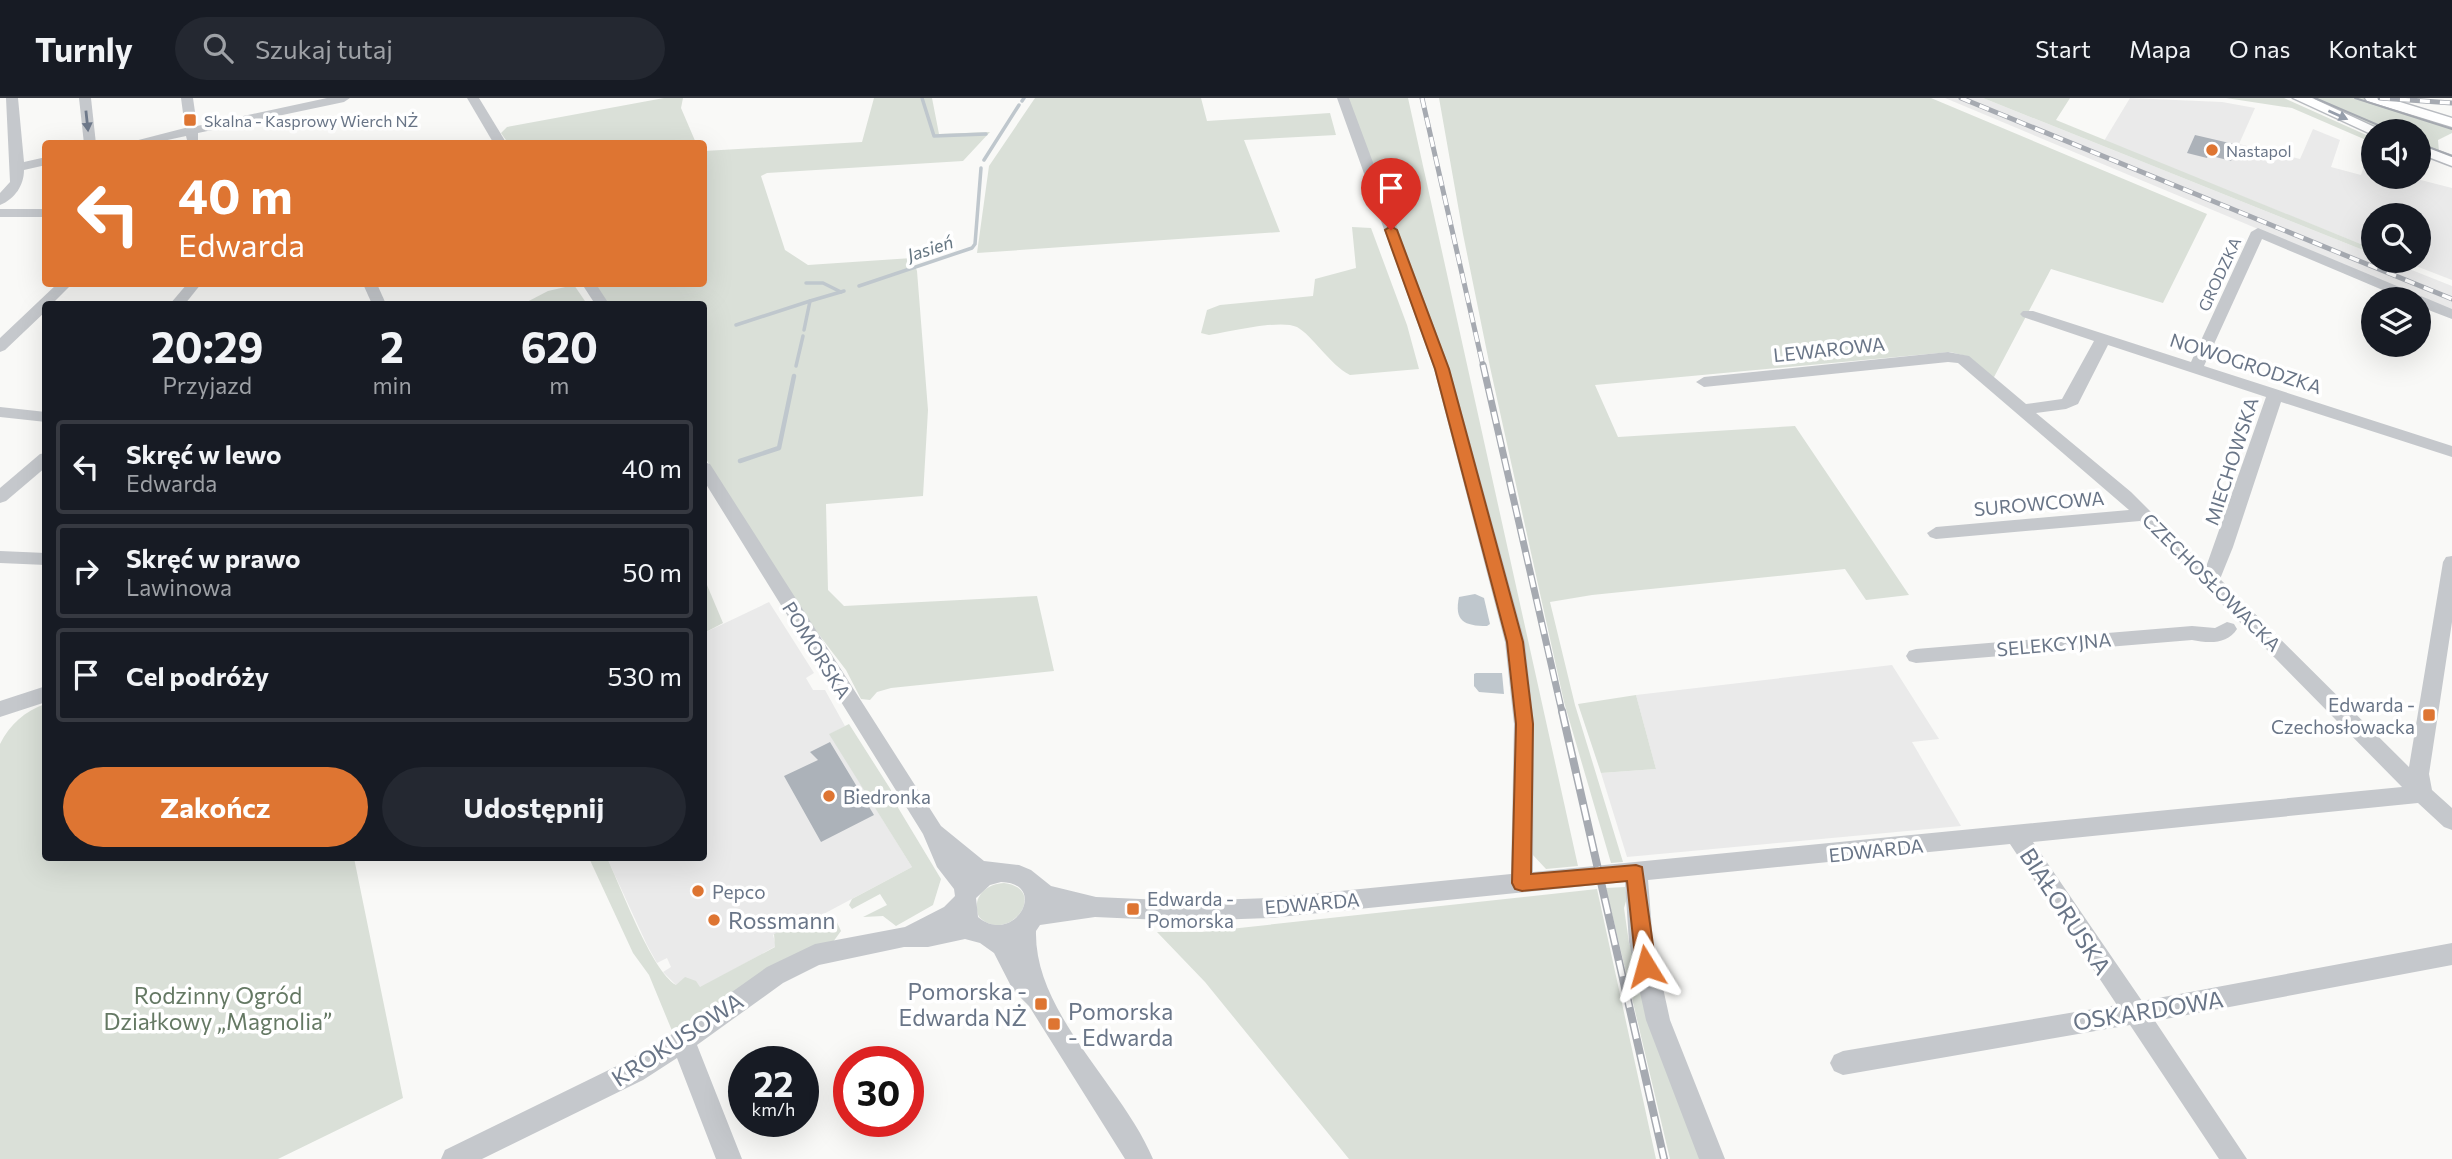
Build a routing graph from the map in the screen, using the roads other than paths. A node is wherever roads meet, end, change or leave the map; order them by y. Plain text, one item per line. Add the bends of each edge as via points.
1 (12, 98) edge
2 (85, 98) edge
3 (203, 98) edge
4 (344, 98) edge
5 (473, 98) edge
6 (1343, 98) edge
7 (2300, 98) edge
8 (2372, 98) edge
9 (187, 100) edge
10 (2452, 123) edge
11 (2361, 124) edge
12 (192, 137) edge
13 (90, 140) edge
14 (165, 140) edge
15 (499, 140) edge
16 (2431, 153) edge
17 (2452, 161) edge
18 (42, 162) edge
19 (18, 167) junction
20 (0, 201) edge
21 (42, 213) edge
22 (0, 214) edge
23 (62, 287) edge
24 (191, 287) edge
25 (2387, 287) edge
26 (47, 301) edge
27 (180, 301) edge
28 (42, 306) edge
29 (2431, 306) edge
30 (2028, 314) dead end
31 (2452, 314) edge
32 (2103, 339) junction
33 (0, 347) edge
34 (1959, 357) joint
35 (2195, 369) junction
36 (1704, 383) dead end
37 (2275, 394) junction
38 (2024, 409) junction
39 (0, 412) edge
40 (42, 417) edge
41 (2452, 452) edge
42 (42, 461) edge
43 (707, 474) edge
44 (0, 497) edge
45 (2144, 515) junction
46 (1936, 533) dead end
47 (0, 557) edge
48 (42, 559) edge
49 (2452, 562) edge
50 (2210, 580) junction
51 (2256, 626) junction
52 (1916, 656) dead end
53 (42, 695) edge
54 (0, 709) edge
55 (2422, 794) junction
56 (2452, 821) edge
57 (932, 830) junction
58 (2017, 836) junction
59 (997, 873) junction
60 (1636, 873) junction
61 (1522, 883) junction
62 (1032, 884) junction
63 (965, 899) junction
64 (1095, 907) junction
65 (1029, 921) junction
66 (983, 934) junction
67 (904, 937) junction
68 (2452, 954) edge
69 (1038, 998) junction
70 (2134, 1012) junction
71 (683, 1041) junction
72 (1843, 1063) dead end
73 (454, 1159) edge
74 (729, 1159) edge
75 (1140, 1159) edge
76 (1712, 1159) edge
77 (2234, 1159) edge

1 - 19 street
2 -> 13 street
3 - 9 street
4 - 12 street
5 - 15 street
6 - 61 street via 1442,369 1515,642 1524,724
7 -> 11 main road
8 - 10 main road
9 - 12 street
12 - 14 street
16 - 17 main road
18 - 19 street
19 - 20 street via 16,184
21 - 22 street
23 - 26 street
24 - 27 street
25 - 35 street, GRODZKA via 2258,232
28 - 33 street
29 - 31 street
30 - 32 street, NOWOGRODZKA
32 - 35 street, NOWOGRODZKA
32 - 38 street via 2072,400
34 - 36 street, LEWAROWA
34 - 38 street, CZECHOSŁOWACKA
35 - 37 street, NOWOGRODZKA
37 - 41 street, NOWOGRODZKA
37 - 50 street, MIECHOWSKA
38 - 45 street, CZECHOSŁOWACKA
39 - 40 street
42 - 44 street
43 - 57 street, POMORSKA
45 - 46 street, SUROWCOWA
45 - 50 street, CZECHOSŁOWACKA
47 - 48 street
49 - 55 street via 2418,774
50 - 51 street, CZECHOSŁOWACKA
51 - 52 street, SELEKCYJNA via 2227,629 2221,634
51 - 55 street, CZECHOSŁOWACKA
53 - 54 street
55 - 56 street, CZECHOSŁOWACKA
55 - 58 street, EDWARDA
57 - 59 street, POMORSKA via 978,870
57 - 63 street, POMORSKA via 945,860 965,886
58 - 60 street, EDWARDA
58 - 70 street, BIAŁORUSKA
59 - 62 street via 1020,876
59 - 63 street via 982,878
60 - 61 street, EDWARDA
60 - 76 street via 1642,942 1658,1020
61 - 64 street, EDWARDA via 1269,908
62 - 64 street, EDWARDA via 1051,896
62 - 65 street via 1037,897
63 - 66 street via 965,917
63 - 67 street, KROKUSOWA via 952,914
64 - 65 street, EDWARDA via 1046,912
65 - 66 street via 1004,936
65 - 69 street via 1022,934
66 - 67 street, KROKUSOWA via 965,929
66 - 69 street via 1002,946 1021,982
67 - 71 street, KROKUSOWA via 803,960
68 - 70 street, OSKARDOWA
69 - 75 street
70 - 72 street, OSKARDOWA
70 - 77 street, BIAŁORUSKA
71 - 73 street, KROKUSOWA via 610,1083
71 - 74 street

